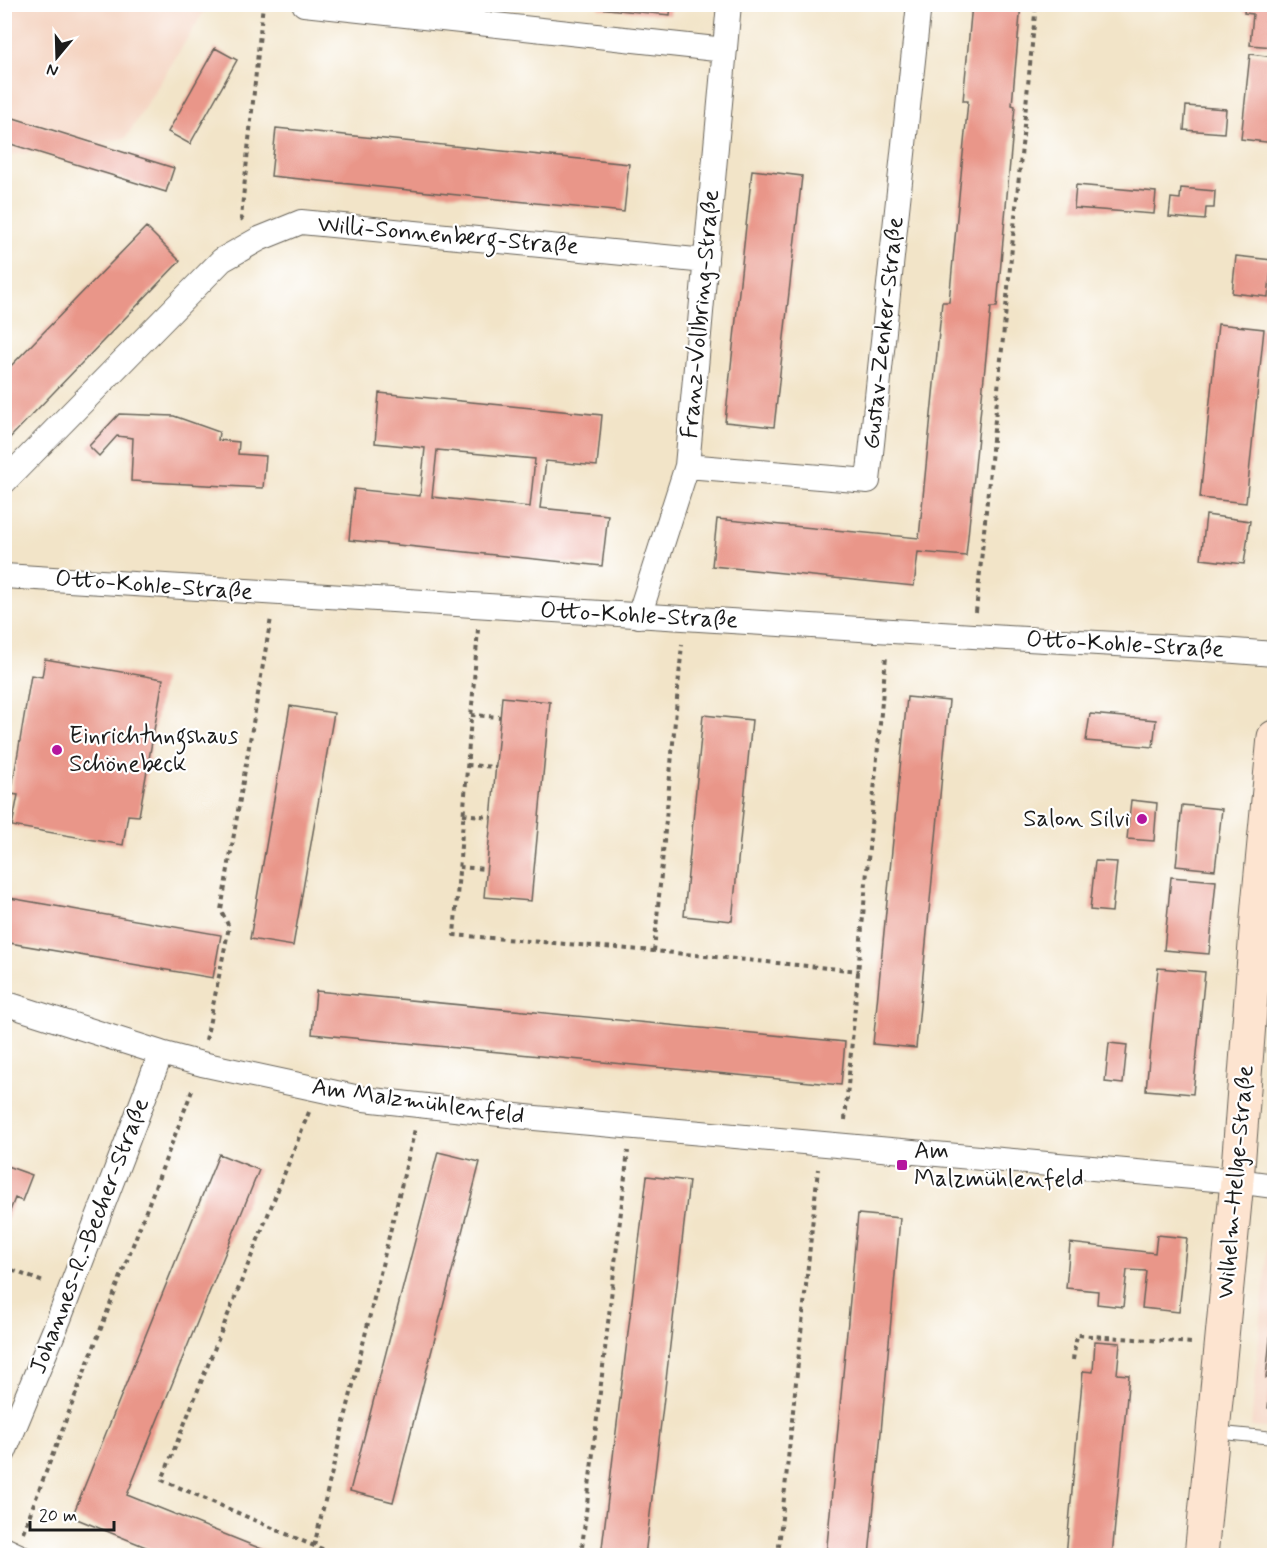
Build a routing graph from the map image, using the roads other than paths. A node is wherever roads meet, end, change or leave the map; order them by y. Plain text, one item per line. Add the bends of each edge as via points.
1 (304, 4) edge
2 (729, 4) edge
3 (919, 4) edge
4 (725, 50) junction
5 (706, 261) junction
6 (687, 466) junction
7 (4, 482) edge
8 (4, 576) edge
9 (639, 616) junction
10 (1275, 654) edge
11 (1275, 737) edge
12 (4, 1003) edge
13 (161, 1053) junction
14 (1237, 1181) junction
15 (1275, 1186) edge
16 (1212, 1431) junction
17 (1275, 1438) edge
18 (4, 1452) edge
19 (1201, 1556) edge

1 - 4 street
2 - 4 street, Franz-Vollbring-Straße
3 - 6 street, Gustav-Zenker-Straße via 868,481
4 - 5 street, Franz-Vollbring-Straße
5 - 6 street, Franz-Vollbring-Straße
5 - 7 street, Willi-Sonnenberg-Straße via 301,222 222,260
6 - 9 street, Franz-Vollbring-Straße
8 - 9 street, Otto-Kohle-Straße
9 - 10 street, Otto-Kohle-Straße
11 - 14 main road, Wilhelm-Hellge-Straße
12 - 13 street, Am Malzmühlenfeld
13 - 14 street, Am Malzmühlenfeld via 364,1099 421,1106
13 - 18 street, Johannes-R.-Becher-Straße
14 - 15 street, Am Malzmühlenfeld
14 - 16 main road, Wilhelm-Hellge-Straße
16 - 17 lane
16 - 19 main road, Wilhelm-Hellge-Straße

